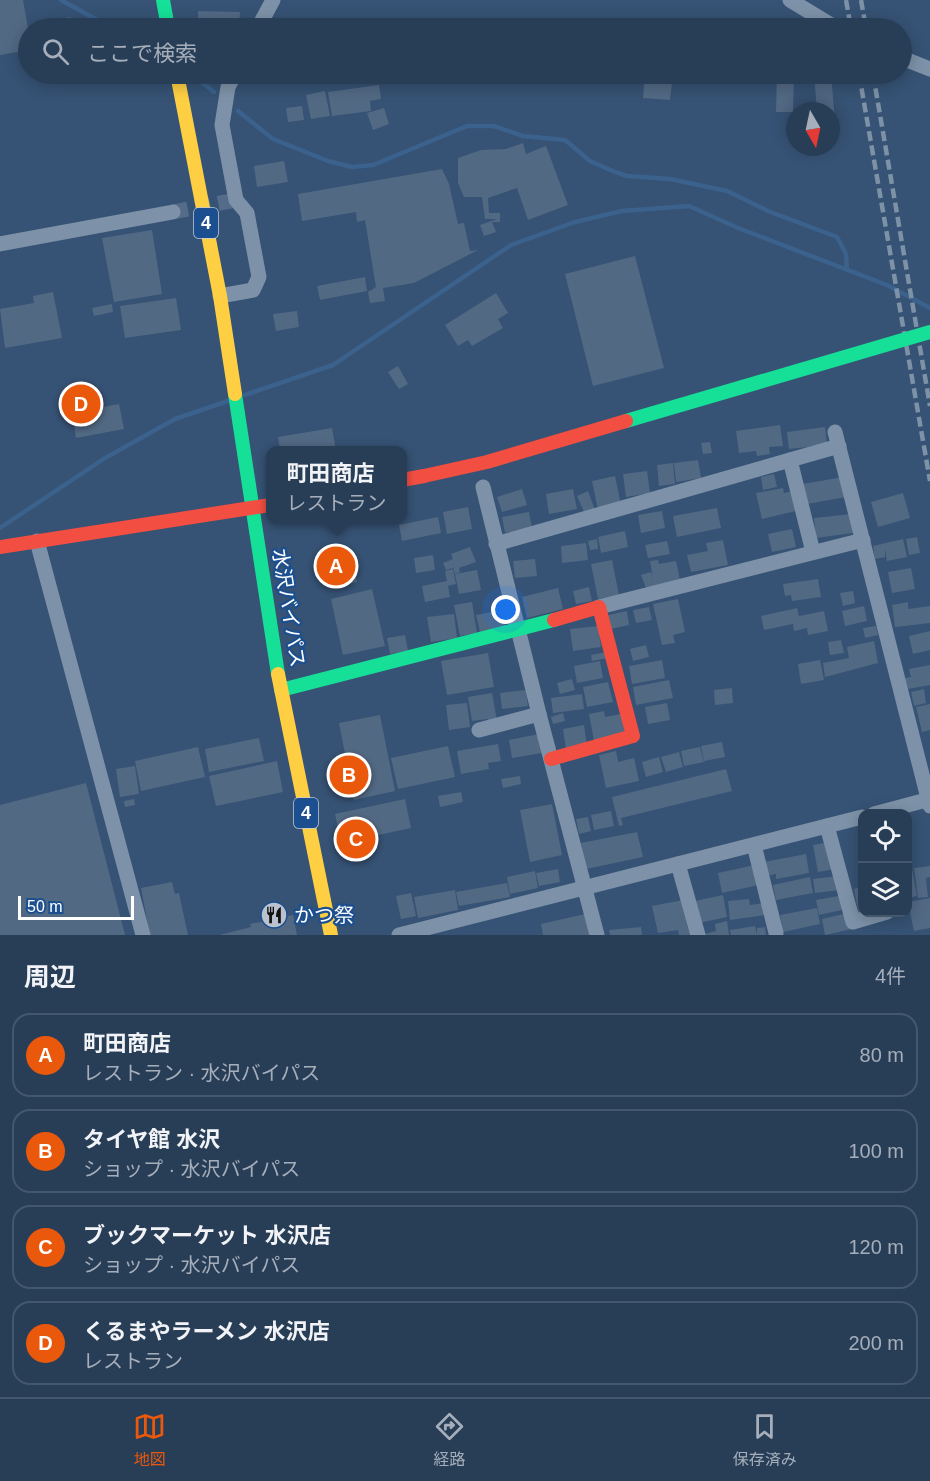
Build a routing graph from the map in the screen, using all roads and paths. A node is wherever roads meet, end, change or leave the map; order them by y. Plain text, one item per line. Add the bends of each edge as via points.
1 (163, 0) edge
2 (273, 0) edge
3 (790, 0) edge
4 (166, 18) edge
5 (263, 18) edge
6 (820, 18) edge
7 (912, 62) edge
8 (930, 69) edge
9 (179, 84) edge
10 (230, 84) edge
11 (172, 212) tunnel mouth
12 (0, 244) edge
13 (220, 297) junction
14 (930, 332) edge
15 (790, 460) junction
16 (407, 479) edge
17 (483, 487) dead end
18 (266, 506) edge
19 (253, 508) junction
20 (862, 540) junction
21 (37, 541) junction
22 (496, 544) junction
23 (0, 547) edge
24 (813, 552) junction
25 (598, 607) junction
26 (518, 630) junction
27 (281, 690) junction
28 (539, 714) junction
29 (479, 730) dead end
30 (551, 759) junction
31 (929, 802) edge
32 (897, 809) edge
33 (858, 818) edge
34 (827, 826) junction
35 (753, 845) junction
36 (678, 864) junction
37 (584, 887) junction
38 (870, 917) edge
39 (776, 933) dead end
40 (143, 935) edge
41 (331, 935) edge
42 (399, 935) edge
43 (597, 935) edge
44 (698, 935) edge

1 - 4 main road
2 - 5 street
3 - 6 street
7 - 8 street
9 - 13 main road, 水沢バイパス / 4
10 - 13 street via 222,125 236,200 248,213 260,278 253,290
11 - 12 street
13 - 19 main road, 水沢バイパス / 4
14 - 16 main road, bridge via 487,462
15 - 20 street via 837,439
15 - 22 street
15 - 24 street
17 - 22 street
18 - 19 main road
19 - 21 main road
19 - 27 main road, 水沢バイパス / 4
20 - 24 street
20 - 31 street
21 - 23 main road
21 - 40 street
22 - 26 street
24 - 25 street
25 - 26 main road
25 - 30 main road via 633,736
26 - 27 main road
26 - 28 street
27 - 41 main road, 水沢バイパス / 4
28 - 29 street
28 - 30 street
30 - 37 street
31 - 32 street
33 - 34 street
34 - 35 street
34 - 38 street via 853,922
35 - 36 street
35 - 39 street
36 - 37 street
36 - 44 street
37 - 42 street
37 - 43 street

